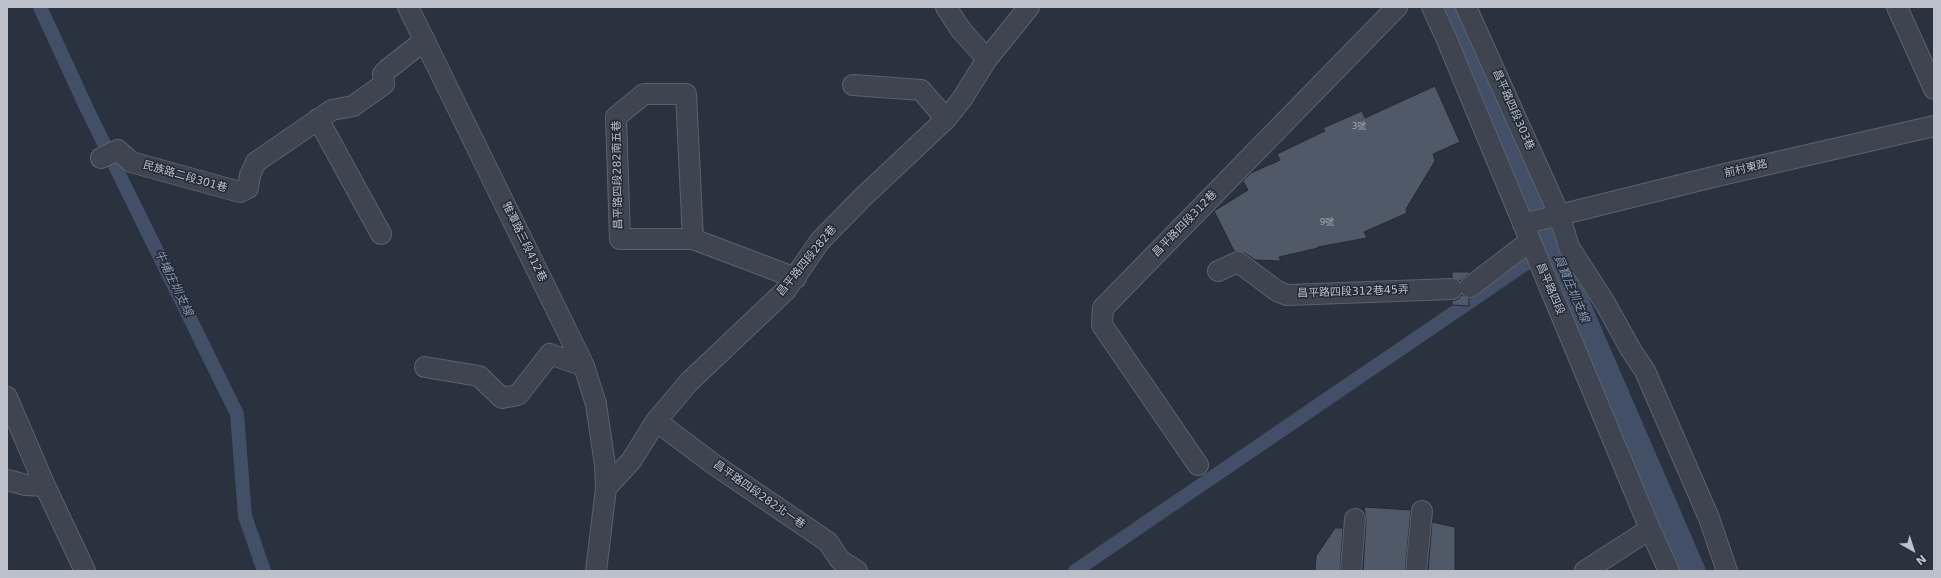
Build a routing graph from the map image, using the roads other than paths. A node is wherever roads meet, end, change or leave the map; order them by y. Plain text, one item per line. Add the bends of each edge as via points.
1 (408, 7) edge
2 (946, 7) edge
3 (1029, 7) edge
4 (1397, 7) edge
5 (1432, 7) edge
6 (1466, 7) edge
7 (1897, 7) edge
8 (424, 40) junction
9 (988, 58) junction
10 (853, 84) dead end
11 (1934, 89) edge
12 (318, 119) junction
13 (946, 119) junction
14 (1934, 126) edge
15 (109, 154) dead end
16 (1560, 214) junction
17 (1528, 229) junction
18 (381, 234) dead end
19 (693, 239) junction
20 (1218, 271) dead end
21 (796, 278) junction
22 (584, 366) junction
23 (425, 367) dead end
24 (7, 397) edge
25 (656, 421) junction
26 (1198, 465) dead end
27 (7, 480) edge
28 (45, 486) junction
29 (606, 488) junction
30 (1422, 511) dead end
31 (1355, 519) dead end
32 (1650, 529) junction
33 (85, 571) edge
34 (596, 571) edge
35 (857, 571) edge
36 (1351, 571) edge
37 (1416, 571) edge
38 (1585, 571) edge
39 (1669, 571) edge
40 (1727, 571) edge

1 - 8 street, 雅潭路三段412巷
2 - 9 street via 961,30
3 - 9 street, 昌平路四段282巷
4 - 26 street, 昌平路四段312巷 via 1103,308 1102,325
5 - 17 street, 昌平路四段
6 - 16 street, 昌平路四段303巷
7 - 11 street
8 - 12 street, 民族路二段301巷 via 383,74 384,84 353,106 332,110
8 - 22 street, 雅潭路三段412巷
9 - 13 street, 昌平路四段282巷
10 - 13 street via 921,90
12 - 15 street, 民族路二段301巷 via 256,162 248,188 240,192
12 - 18 street
13 - 21 street, 昌平路四段282巷 via 820,241
14 - 16 street, 前村東路
16 - 17 street, 前村東路
16 - 40 street, 昌平路四段303巷 via 1569,247 1645,371 1709,518
17 - 20 street, 昌平路四段312巷45弄 via 1461,288 1287,295 1277,291 1238,262
17 - 32 street, 昌平路四段
19 - 19 street, 昌平路四段282南五巷 via 620,239 616,117 644,94 686,94
19 - 21 street, 昌平路四段282南五巷
21 - 25 street, 昌平路四段282巷 via 689,382
22 - 23 street via 550,354 518,395 502,398 479,376
22 - 29 street, 雅潭路三段412巷 via 596,404
24 - 28 street
25 - 29 street, 昌平路四段282巷 via 631,461
25 - 35 street, 昌平路四段282北一巷 via 712,463 828,542 840,560
27 - 28 street
28 - 33 street
29 - 34 street
30 - 37 street
31 - 36 street
32 - 38 street
32 - 39 street, 昌平路四段

